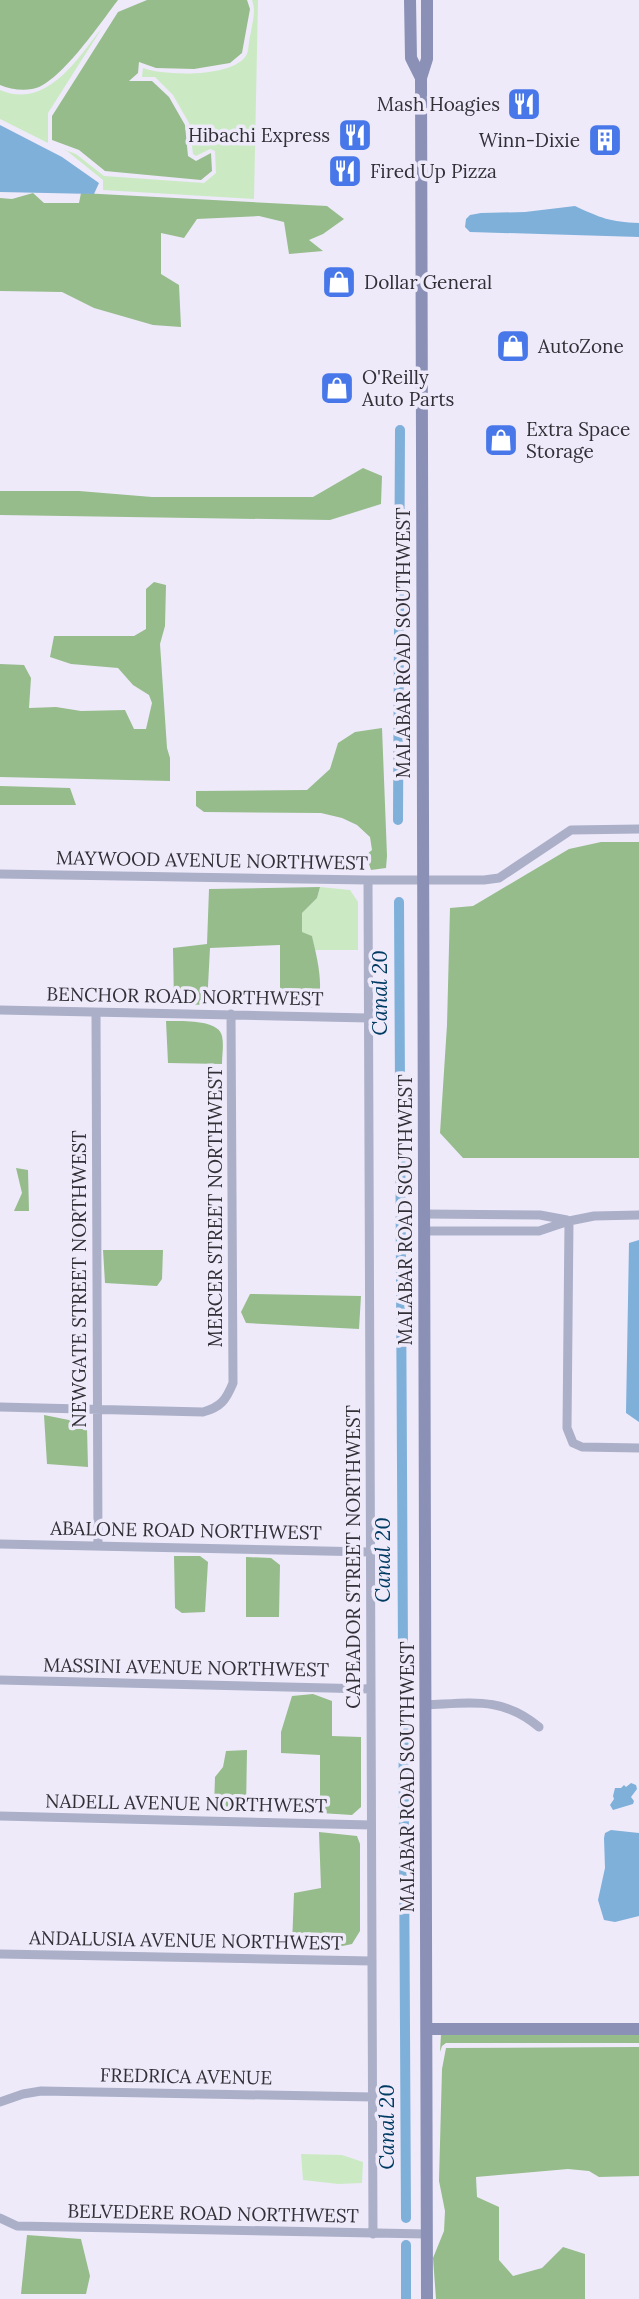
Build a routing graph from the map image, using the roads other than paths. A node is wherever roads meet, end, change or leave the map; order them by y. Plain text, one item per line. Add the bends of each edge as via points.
1 (410, 0) edge
2 (427, 0) edge
3 (421, 78) junction
4 (639, 829) edge
5 (0, 874) edge
6 (423, 879) junction
7 (368, 880) junction
8 (0, 1010) edge
9 (96, 1013) junction
10 (231, 1014) junction
11 (368, 1018) junction
12 (425, 1214) junction
13 (639, 1215) edge
14 (569, 1221) junction
15 (425, 1231) junction
16 (0, 1408) edge
17 (97, 1409) junction
18 (639, 1448) edge
19 (0, 1544) edge
20 (99, 1546) junction
21 (370, 1552) junction
22 (0, 1680) edge
23 (371, 1689) junction
24 (426, 1705) junction
25 (539, 1727) dead end
26 (0, 1816) edge
27 (371, 1825) junction
28 (0, 1954) edge
29 (371, 1961) junction
30 (428, 2029) junction
31 (639, 2029) edge
32 (373, 2097) junction
33 (0, 2102) edge
34 (0, 2218) edge
35 (373, 2234) junction
36 (427, 2234) junction
37 (427, 2299) edge

1 - 3 main road, MALABAR ROAD SOUTHWEST via 411,58
2 - 3 main road, MALABAR ROAD SOUTHWEST via 428,58
3 - 6 main road, MALABAR ROAD SOUTHWEST
4 - 6 street, MAYWOOD AVENUE NORTHWEST via 571,830 499,878
5 - 7 street, MAYWOOD AVENUE NORTHWEST
6 - 7 street, MAYWOOD AVENUE NORTHWEST
6 - 12 main road, MALABAR ROAD SOUTHWEST
7 - 11 street, CAPEADOR STREET NORTHWEST
8 - 9 street, BENCHOR ROAD NORTHWEST
9 - 10 street, BENCHOR ROAD NORTHWEST
9 - 17 street, NEWGATE STREET NORTHWEST
10 - 11 street, BENCHOR ROAD NORTHWEST
10 - 17 street, MERCER STREET NORTHWEST via 233,1383 227,1399 203,1412
11 - 21 street, CAPEADOR STREET NORTHWEST
12 - 14 street via 540,1215
12 - 15 main road, MALABAR ROAD SOUTHWEST
13 - 14 street
14 - 15 street via 539,1231
14 - 18 street via 567,1429 573,1443 582,1447
15 - 24 main road, MALABAR ROAD SOUTHWEST
16 - 17 street
17 - 20 street, NEWGATE STREET NORTHWEST
19 - 20 street, ABALONE ROAD NORTHWEST
20 - 21 street, ABALONE ROAD NORTHWEST
21 - 23 street, CAPEADOR STREET NORTHWEST
22 - 23 street, MASSINI AVENUE NORTHWEST
23 - 27 street, CAPEADOR STREET NORTHWEST
24 - 25 street via 504,1706
24 - 30 main road, MALABAR ROAD SOUTHWEST
26 - 27 street, NADELL AVENUE NORTHWEST
27 - 29 street, CAPEADOR STREET NORTHWEST
28 - 29 street, ANDALUSIA AVENUE NORTHWEST
29 - 32 street, CAPEADOR STREET NORTHWEST
30 - 31 main road
30 - 36 main road, MALABAR ROAD SOUTHWEST
32 - 33 street, FREDRICA AVENUE via 41,2091
32 - 35 street, CAPEADOR STREET NORTHWEST
34 - 35 street, BELVEDERE ROAD NORTHWEST via 17,2226
35 - 36 street, BELVEDERE ROAD NORTHWEST
36 - 37 main road, MALABAR ROAD SOUTHWEST

